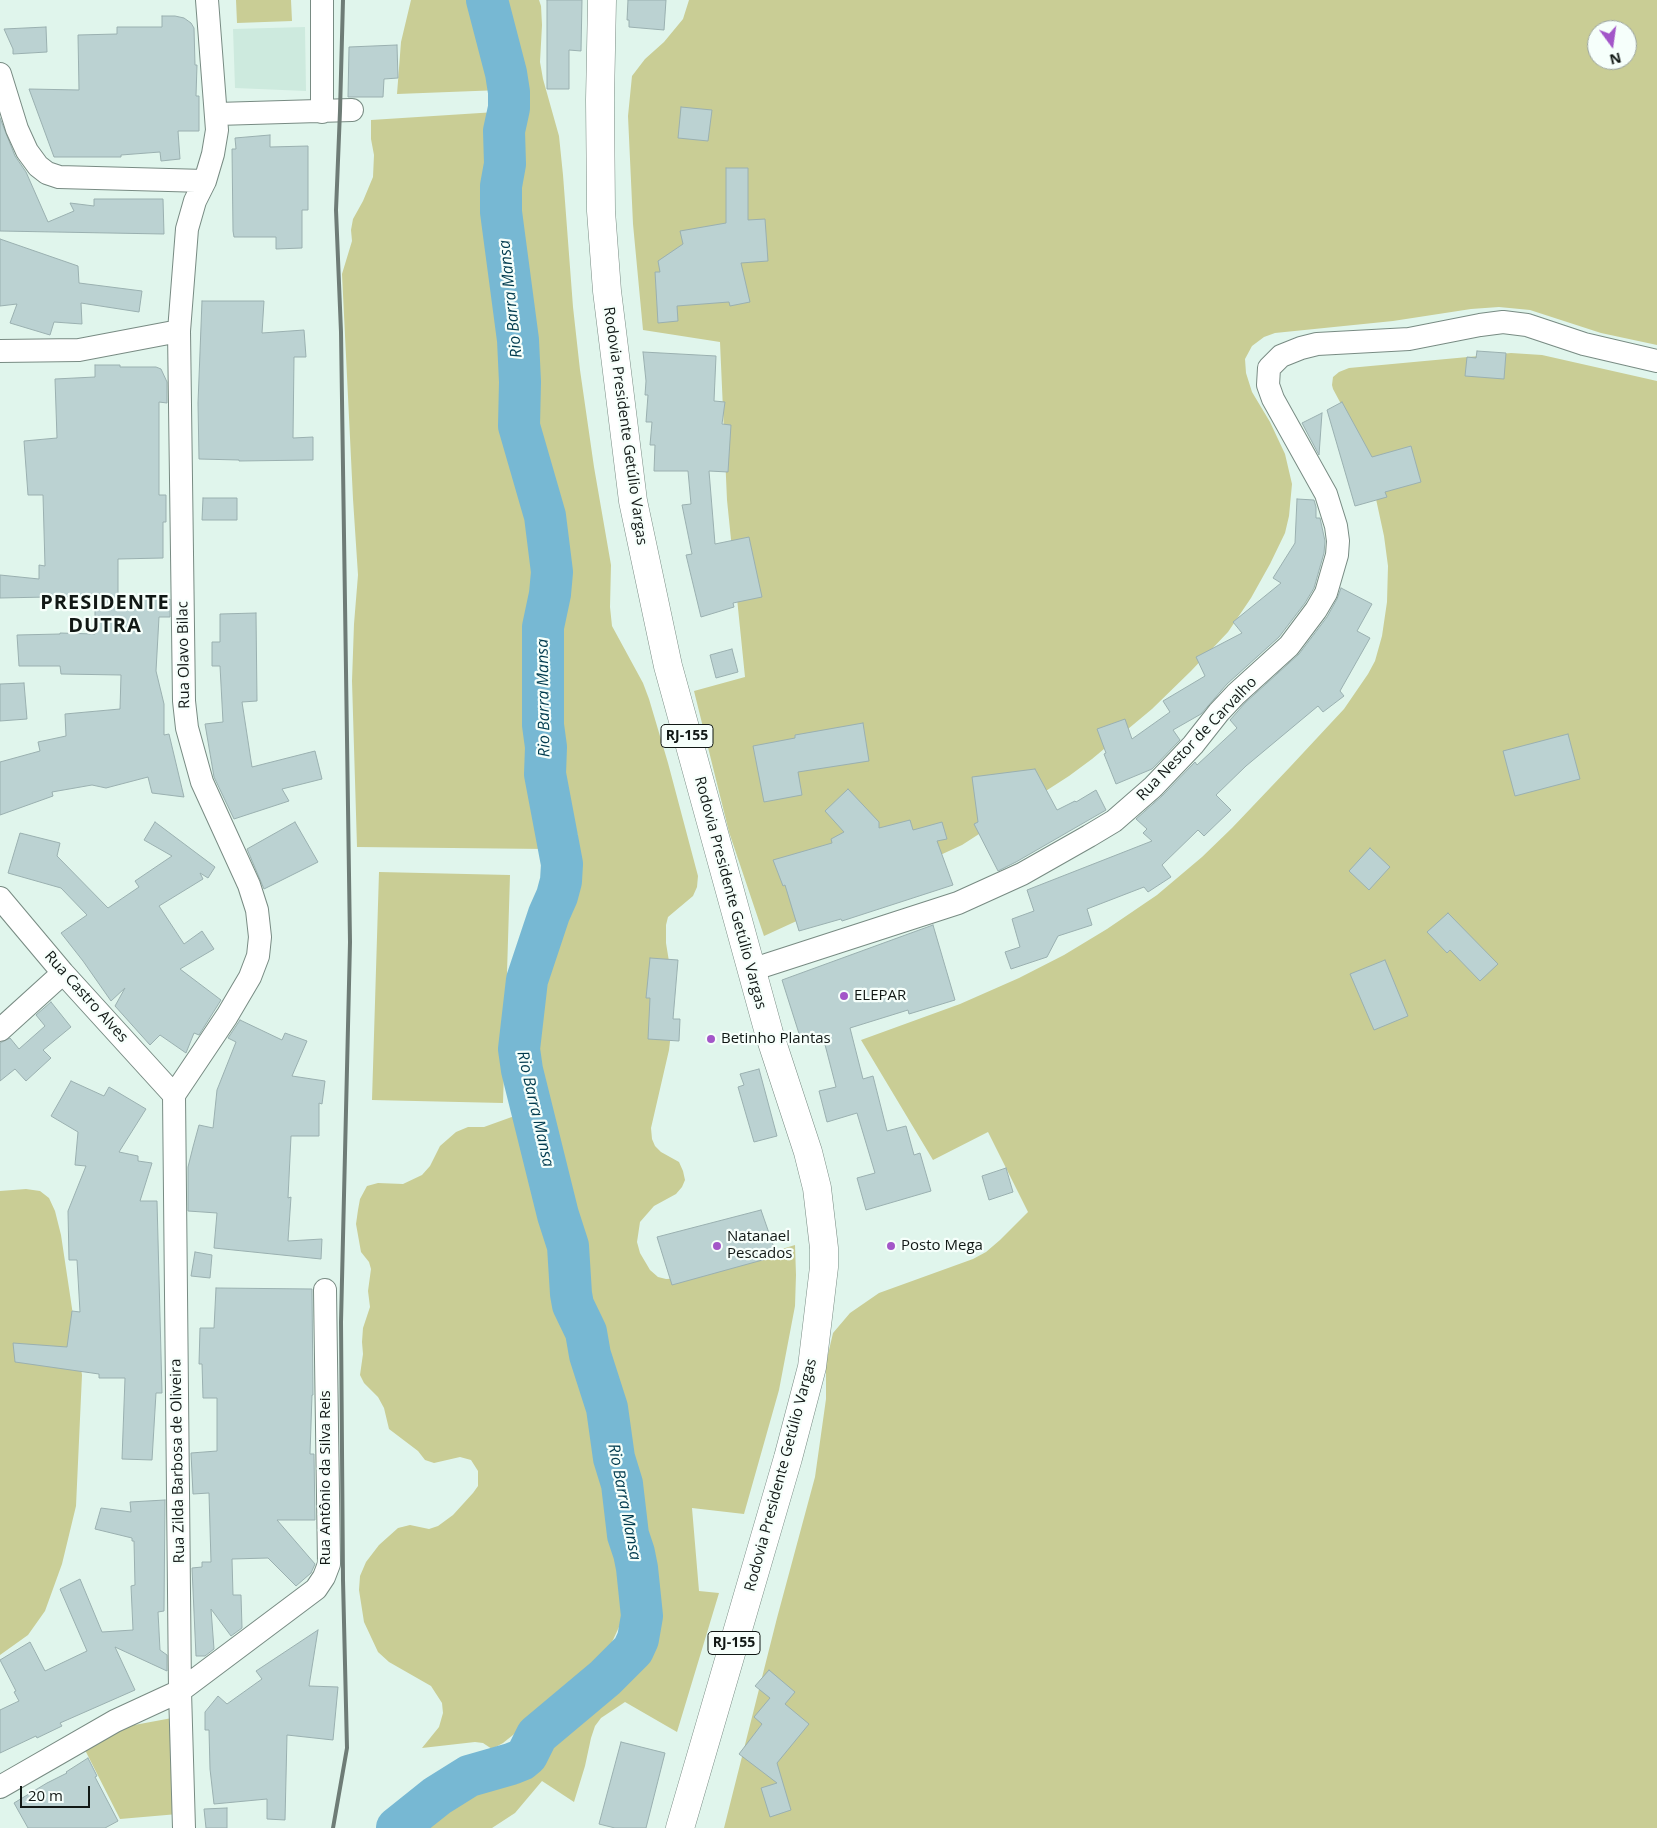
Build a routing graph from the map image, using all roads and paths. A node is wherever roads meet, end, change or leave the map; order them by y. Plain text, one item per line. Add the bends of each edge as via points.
1 (208, 0) edge
2 (322, 0) edge
3 (602, 0) edge
4 (0, 74) edge
5 (352, 110) dead end
6 (322, 112) junction
7 (217, 114) junction
8 (205, 181) junction
9 (179, 331) junction
10 (0, 351) edge
11 (1657, 361) edge
12 (0, 898) edge
13 (751, 970) junction
14 (63, 973) junction
15 (0, 1030) edge
16 (174, 1095) junction
17 (325, 1290) dead end
18 (180, 1691) junction
19 (0, 1787) edge
20 (184, 1828) edge
21 (680, 1828) edge

1 - 7 street, Rua Olavo Bilac
2 - 6 street
3 - 13 main road, Rodovia Presidente Getúlio Vargas / RJ-155 via 601,211 607,291 633,502 668,666
4 - 8 street via 27,151 47,173 59,177
5 - 6 street
6 - 7 street
7 - 8 street, Rua Olavo Bilac via 214,154
8 - 9 street, Rua Olavo Bilac via 187,229
9 - 10 street via 78,350
9 - 16 street, Rua Olavo Bilac via 187,728 202,782 249,885 257,910 260,937 258,956 250,976
11 - 13 street, Rua Nestor de Carvalho via 1584,344 1527,325 1503,322 1409,339 1317,344 1281,356 1269,368 1268,385 1326,494 1338,541 1326,593 1289,646 1236,694 1153,787 1114,821 1022,874 958,903
12 - 14 street, Rua Castro Alves
13 - 21 main road, Rodovia Presidente Getúlio Vargas / RJ-155 via 817,1188 824,1267 812,1367
14 - 15 street
14 - 16 street, Rua Castro Alves
16 - 18 street, Rua Zilda Barbosa de Oliveira
17 - 18 street, Rua Antônio da Silva Reis via 328,1564 324,1577 316,1589
18 - 19 street, Rua Antônio da Silva Reis via 115,1722
18 - 20 street, Rua Zilda Barbosa de Oliveira

